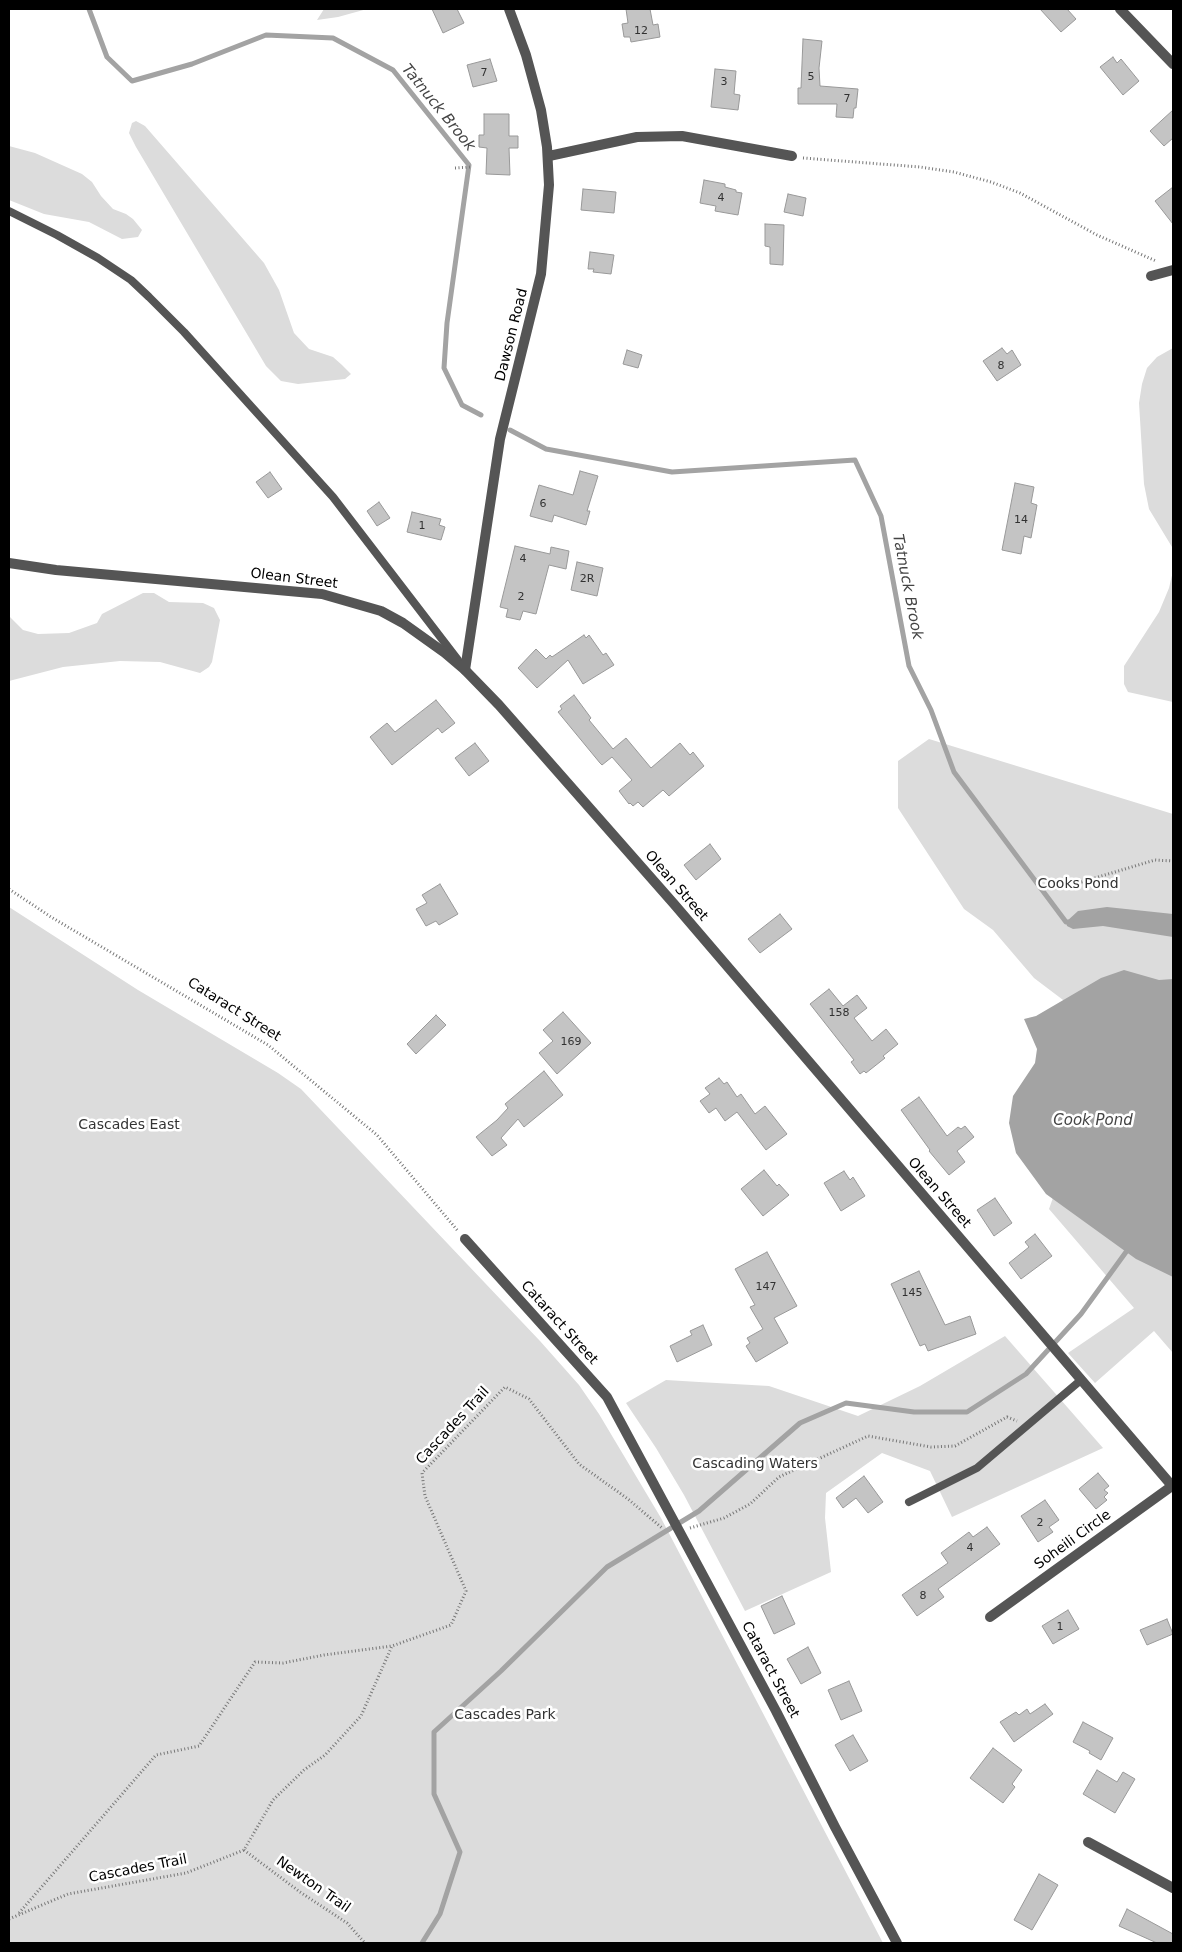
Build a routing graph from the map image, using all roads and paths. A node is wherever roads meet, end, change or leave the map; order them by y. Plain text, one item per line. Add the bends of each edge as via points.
1 (509, 9) edge
2 (1120, 9) edge
3 (1173, 64) edge
4 (548, 156) junction
5 (792, 156) joint
6 (471, 167) dead end
7 (455, 168) dead end
8 (9, 211) edge
9 (1164, 262) dead end
10 (1173, 270) edge
11 (1151, 276) dead end
12 (9, 562) edge
13 (465, 670) junction
14 (1173, 861) edge
15 (1078, 883) dead end
16 (9, 888) edge
17 (464, 1240) joint
18 (1081, 1380) junction
19 (1028, 1425) junction
20 (1173, 1487) edge
21 (909, 1502) dead end
22 (679, 1530) junction
23 (990, 1617) dead end
24 (392, 1646) junction
25 (1088, 1842) dead end
26 (244, 1850) junction
27 (1173, 1888) edge
28 (19, 1914) junction
29 (9, 1919) edge
30 (365, 1943) edge
31 (897, 1943) edge

1 - 4 street, Dawson Road via 536,91
2 - 3 street
4 - 5 street via 637,137 682,136
4 - 13 street, Dawson Road via 549,185 541,274 500,439
5 - 9 path via 929,168 991,182 1020,193 1104,239
6 - 7 path
8 - 13 lane via 98,258 131,280 184,332 333,497
10 - 11 street
12 - 13 street, Olean Street via 56,570 322,594 389,615 425,637
13 - 18 street, Olean Street via 674,904
14 - 15 path via 1155,860
16 - 17 path, Cataract Street via 51,917 268,1045 377,1135
17 - 22 street, Cataract Street via 607,1396
18 - 19 lane
18 - 20 street, Olean Street
19 - 21 lane via 977,1468
19 - 22 path, Cascades Trail via 1008,1417 955,1446 931,1447 868,1436 779,1477 750,1504 724,1518
20 - 23 street, Soheili Circle
22 - 24 path, Cascades Trail via 669,1534 579,1464 529,1399 505,1387 422,1473 425,1496 466,1591 451,1625
22 - 31 street, Cataract Street
24 - 26 path via 361,1716 325,1755 273,1800
24 - 28 path via 283,1663 255,1662 199,1746 156,1755
25 - 27 street
26 - 28 path, Cascades Trail via 186,1873 68,1894
26 - 30 path, Newton Trail via 347,1923
28 - 29 path, Cascades Trail

